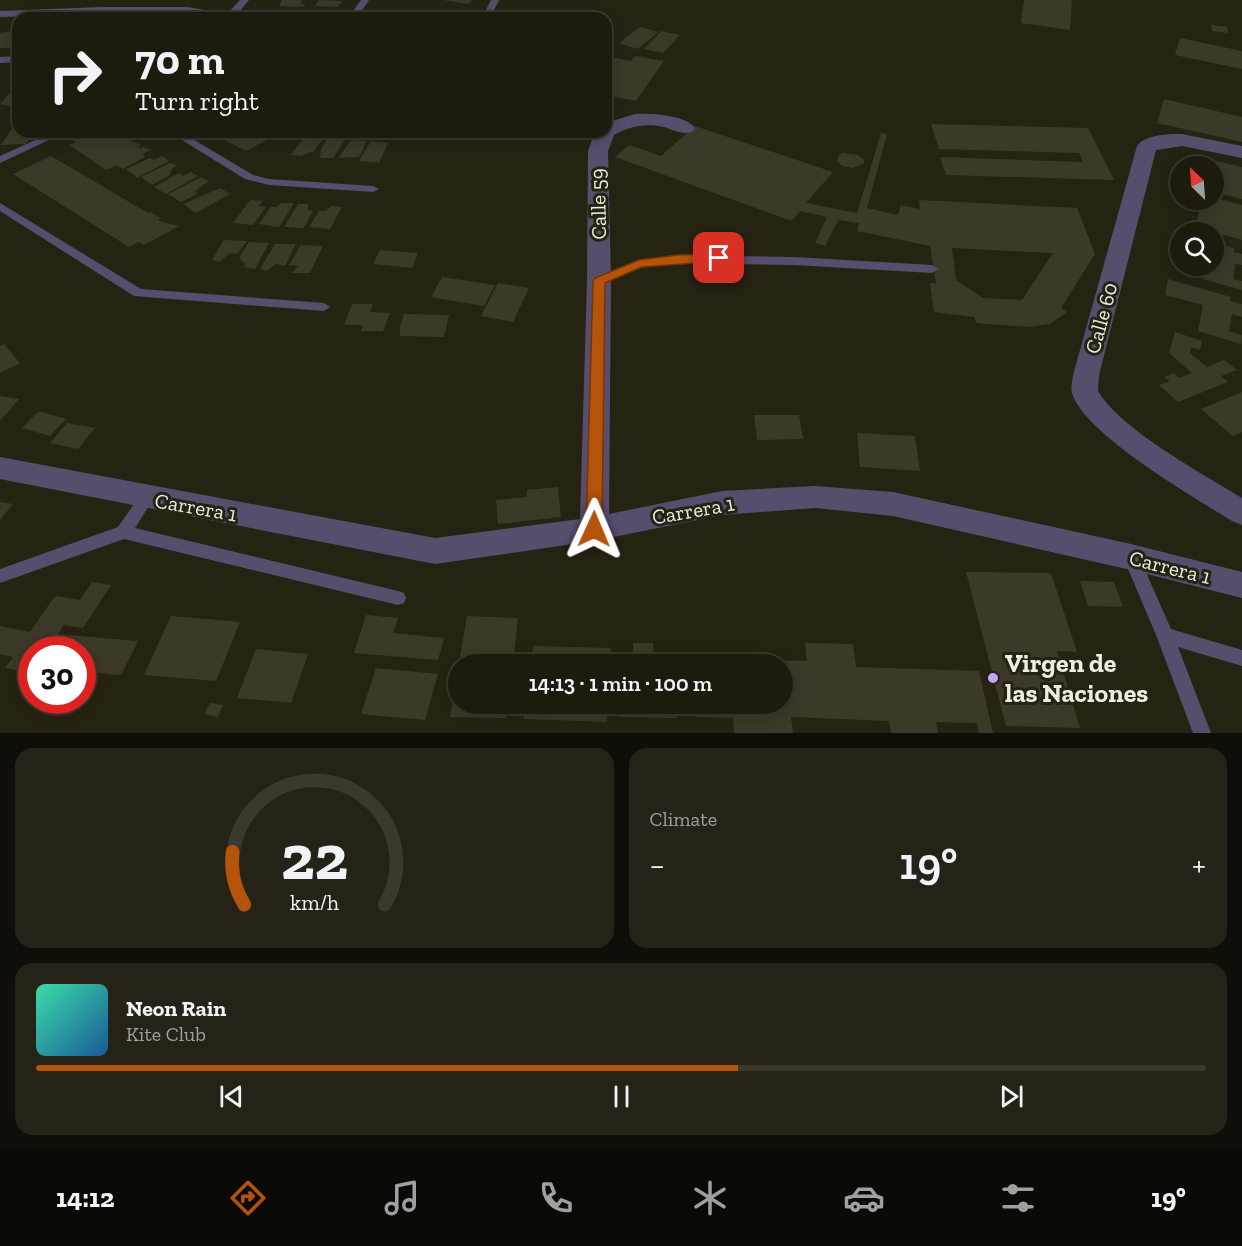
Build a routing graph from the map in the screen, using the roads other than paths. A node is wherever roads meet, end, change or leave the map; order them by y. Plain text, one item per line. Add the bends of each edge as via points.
1 (139, 0) edge
2 (244, 0) edge
3 (131, 8) junction
4 (44, 12) edge
5 (174, 12) edge
6 (234, 12) edge
7 (612, 128) edge
8 (685, 128) dead end
9 (47, 138) edge
10 (184, 138) edge
11 (603, 138) edge
12 (1242, 152) edge
13 (1, 158) edge
14 (373, 189) dead end
15 (0, 206) edge
16 (932, 269) dead end
17 (599, 281) junction
18 (324, 307) dead end
19 (0, 468) edge
20 (146, 498) junction
21 (1242, 513) edge
22 (594, 529) junction
23 (124, 532) junction
24 (1131, 557) junction
25 (0, 576) edge
26 (1242, 585) edge
27 (398, 598) dead end
28 (1165, 635) junction
29 (1242, 658) edge
30 (1202, 733) edge

1 - 3 lane
2 - 6 lane
3 - 4 lane
3 - 5 lane
7 - 8 street, Calle 59 via 645,118
9 - 13 lane
10 - 14 lane via 249,177 269,182
11 - 17 street, Calle 59 via 598,151
12 - 21 street, Calle 60 via 1187,139 1163,139 1147,146 1086,375 1085,393 1120,432
15 - 18 lane via 138,293
16 - 17 lane via 678,259 639,264
17 - 22 street, Calle 59
19 - 20 street, Carrera 1
20 - 22 street, Carrera 1 via 435,551
20 - 23 lane
22 - 24 street, Carrera 1 via 722,503 815,497 893,504
23 - 25 lane
23 - 27 lane
24 - 26 street, Carrera 1
24 - 28 lane
28 - 29 lane
28 - 30 lane

